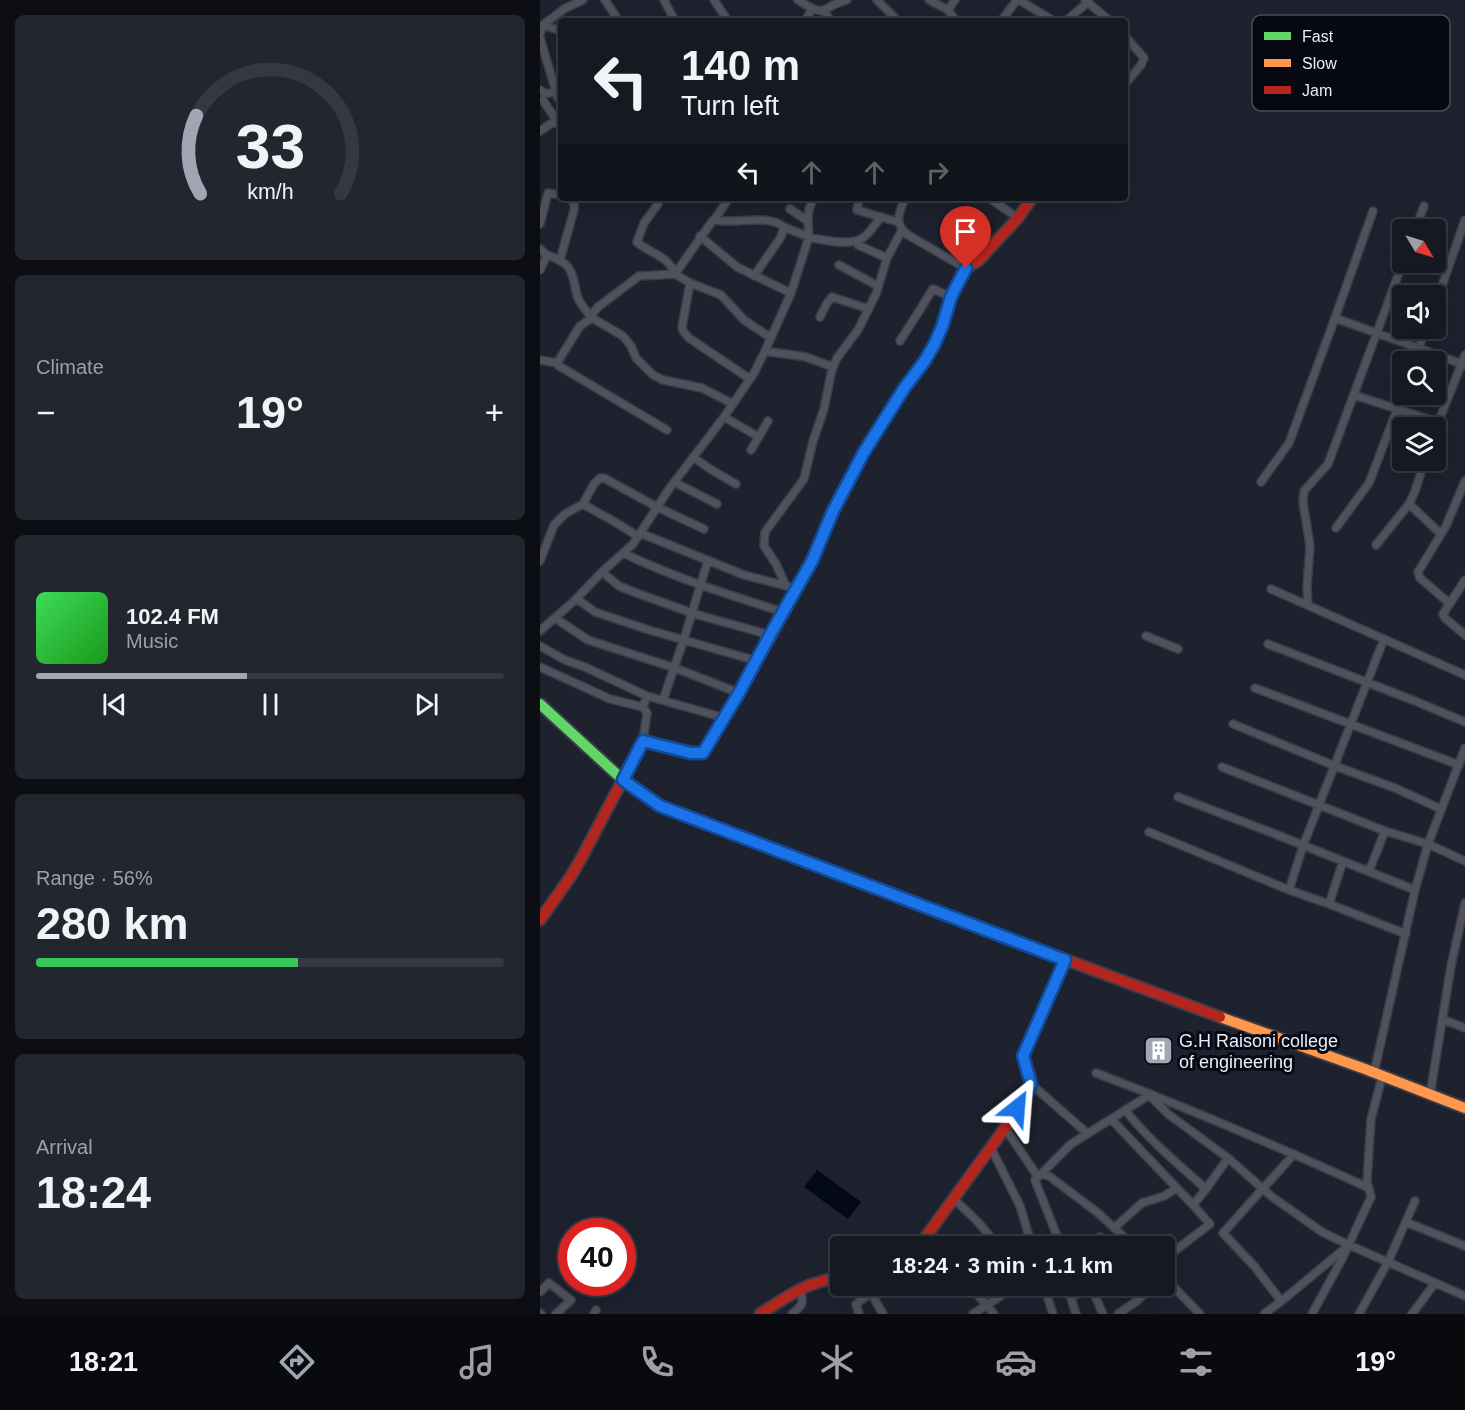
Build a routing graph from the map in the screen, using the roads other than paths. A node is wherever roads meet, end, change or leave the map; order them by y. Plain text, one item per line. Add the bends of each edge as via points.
1 (583, 0) edge
2 (605, 0) edge
3 (664, 0) edge
4 (714, 0) edge
5 (798, 0) edge
6 (847, 0) edge
7 (877, 0) edge
8 (929, 0) edge
9 (955, 0) edge
10 (1018, 0) edge
11 (1086, 1) edge
12 (812, 9) junction
13 (948, 10) junction
14 (824, 11) junction
15 (617, 18) edge
16 (673, 18) edge
17 (726, 18) edge
18 (807, 18) edge
19 (829, 18) edge
20 (895, 18) edge
21 (954, 18) edge
22 (1003, 18) edge
23 (1049, 18) edge
24 (1069, 18) edge
25 (1106, 18) edge
26 (543, 25) junction
27 (558, 30) edge
28 (540, 36) edge
29 (1128, 39) edge
30 (1128, 80) edge
31 (540, 90) edge
32 (557, 90) junction
33 (558, 98) edge
34 (543, 100) dead end
35 (558, 123) edge
36 (558, 125) edge
37 (540, 130) edge
38 (540, 190) edge
39 (548, 193) junction
40 (558, 195) edge
41 (572, 201) edge
42 (656, 201) edge
43 (727, 201) edge
44 (812, 201) edge
45 (858, 201) edge
46 (904, 201) edge
47 (993, 201) edge
48 (1030, 201) edge
49 (1424, 206) dead end
50 (790, 209) dead end
51 (1373, 211) dead end
52 (881, 218) junction
53 (1017, 218) junction
54 (715, 219) junction
55 (1419, 219) edge
56 (1465, 220) edge
57 (808, 221) junction
58 (898, 222) junction
59 (540, 224) edge
60 (784, 227) junction
61 (902, 230) junction
62 (700, 236) junction
63 (808, 237) junction
64 (858, 245) dead end
65 (540, 249) edge
66 (547, 255) junction
67 (887, 258) junction
68 (560, 260) junction
69 (839, 265) dead end
70 (966, 268) junction
71 (540, 270) edge
72 (1399, 273) edge
73 (675, 274) junction
74 (754, 276) junction
75 (690, 283) junction
76 (1442, 285) edge
77 (878, 286) junction
78 (791, 293) junction
79 (951, 297) junction
80 (869, 309) junction
81 (592, 318) junction
82 (820, 318) dead end
83 (1335, 318) junction
84 (1377, 333) junction
85 (771, 338) junction
86 (1422, 339) edge
87 (900, 341) dead end
88 (1418, 348) junction
89 (765, 351) junction
90 (1417, 351) edge
91 (1465, 355) edge
92 (540, 360) edge
93 (557, 363) junction
94 (1463, 365) edge
95 (833, 367) junction
96 (750, 379) junction
97 (1354, 395) junction
98 (733, 404) junction
99 (1399, 405) edge
100 (1398, 409) junction
101 (724, 417) junction
102 (1417, 417) edge
103 (1440, 417) edge
104 (768, 421) dead end
105 (667, 430) dead end
106 (759, 437) junction
107 (751, 450) dead end
108 (693, 457) junction
109 (1421, 471) edge
110 (1465, 481) edge
111 (674, 482) junction
112 (1261, 482) dead end
113 (736, 484) dead end
114 (583, 504) junction
115 (717, 504) dead end
116 (1409, 504) junction
117 (657, 507) junction
118 (1336, 528) dead end
119 (704, 529) dead end
120 (1441, 534) junction
121 (639, 535) junction
122 (1376, 545) dead end
123 (542, 550) edge
124 (623, 553) junction
125 (708, 560) junction
126 (540, 561) edge
127 (602, 572) junction
128 (1465, 580) edge
129 (700, 586) junction
130 (791, 587) junction
131 (1271, 589) dead end
132 (577, 599) junction
133 (1449, 603) junction
134 (1308, 606) junction
135 (783, 612) junction
136 (692, 613) junction
137 (555, 618) junction
138 (540, 631) edge
139 (770, 635) junction
140 (1465, 635) edge
141 (1146, 636) dead end
142 (684, 639) junction
143 (1384, 639) junction
144 (1268, 644) dead end
145 (540, 646) edge
146 (1178, 649) dead end
147 (757, 661) junction
148 (540, 667) edge
149 (674, 668) junction
150 (1465, 675) edge
151 (1367, 684) junction
152 (1256, 688) dead end
153 (739, 693) junction
154 (647, 696) junction
155 (663, 700) junction
156 (540, 704) edge
157 (643, 707) junction
158 (725, 718) junction
159 (1465, 722) edge
160 (1233, 724) dead end
161 (1351, 724) junction
162 (643, 741) junction
163 (1465, 748) edge
164 (1459, 765) junction
165 (1335, 766) junction
166 (1222, 767) dead end
167 (623, 780) junction
168 (1178, 797) dead end
169 (1319, 804) junction
170 (1442, 809) junction
171 (1385, 831) junction
172 (1149, 832) dead end
173 (1428, 844) junction
174 (1303, 846) junction
175 (1343, 861) junction
176 (1465, 861) edge
177 (1369, 871) junction
178 (1289, 890) junction
179 (1415, 890) junction
180 (1465, 903) edge
181 (1329, 904) junction
182 (541, 917) edge
183 (1406, 934) junction
184 (1065, 960) junction
185 (1442, 1019) junction
186 (1465, 1028) edge
187 (1096, 1073) dead end
188 (1378, 1075) junction
189 (1031, 1084) junction
190 (1150, 1094) junction
191 (1430, 1095) junction
192 (1465, 1108) edge
193 (1125, 1110) junction
194 (1111, 1119) junction
195 (1005, 1128) junction
196 (1088, 1134) junction
197 (991, 1148) junction
198 (1294, 1154) junction
199 (1228, 1158) junction
200 (1040, 1176) junction
201 (1177, 1188) junction
202 (1369, 1188) junction
203 (1206, 1189) junction
204 (1262, 1189) junction
205 (954, 1199) junction
206 (1415, 1201) dead end
207 (1193, 1205) junction
208 (1406, 1222) junction
209 (1210, 1224) junction
210 (1114, 1228) junction
211 (1223, 1233) junction
212 (927, 1236) edge
213 (990, 1236) edge
214 (1029, 1236) edge
215 (1055, 1236) edge
216 (1123, 1236) edge
217 (1349, 1245) junction
218 (1465, 1246) edge
219 (1175, 1251) edge
220 (1388, 1262) junction
221 (830, 1278) edge
222 (1435, 1283) junction
223 (1175, 1288) edge
224 (801, 1289) junction
225 (540, 1292) edge
226 (867, 1296) edge
227 (873, 1296) edge
228 (978, 1296) edge
229 (1000, 1296) edge
230 (1047, 1296) edge
231 (1097, 1296) edge
232 (1142, 1296) edge
233 (1465, 1296) edge
234 (1071, 1297) edge
235 (1281, 1301) junction
236 (986, 1305) junction
237 (1199, 1313) edge
238 (556, 1314) edge
239 (759, 1314) edge
240 (792, 1314) edge
241 (859, 1314) edge
242 (883, 1314) edge
243 (973, 1314) edge
244 (994, 1314) edge
245 (1053, 1314) edge
246 (1076, 1314) edge
247 (1103, 1314) edge
248 (1118, 1314) edge
249 (1264, 1314) edge
250 (1312, 1314) edge
251 (1359, 1314) edge
252 (1412, 1314) edge

1 - 26 street
2 - 15 street
3 - 16 street
4 - 17 street
5 - 12 street
6 - 14 street
7 - 20 street
8 - 13 street
9 - 13 street
10 - 22 street
10 - 23 street
11 - 24 street
11 - 25 street
12 - 14 street
12 - 18 street
13 - 21 street
14 - 19 street
26 - 27 street
26 - 28 street
28 - 32 street
29 - 30 street via 1144,58
31 - 32 street via 548,94
32 - 33 street
34 - 35 street
36 - 37 street via 552,123
38 - 39 street
39 - 40 street
39 - 59 street
41 - 68 street via 574,210
42 - 73 street via 637,242 672,265
43 - 54 street
44 - 57 street
45 - 52 street via 857,210
46 - 58 street
47 - 53 street
48 - 53 street
49 - 55 street
50 - 57 street
51 - 83 street
52 - 58 street
52 - 63 street via 856,240
53 - 70 street via 978,261
54 - 60 street via 759,220
54 - 62 street
56 - 76 street
57 - 63 street
58 - 61 street
60 - 63 street
60 - 74 street
61 - 67 street
61 - 70 street
62 - 73 street
62 - 74 street
63 - 78 street
64 - 67 street
65 - 66 street
66 - 68 street
66 - 71 street
67 - 77 street
68 - 81 street via 568,267 579,299
69 - 77 street
70 - 79 street
72 - 84 street
73 - 75 street
73 - 81 street via 639,276 598,307
74 - 78 street
75 - 85 street via 721,295 744,320
75 - 96 street via 683,331
77 - 80 street
78 - 85 street
79 - 87 street via 933,289
79 - 130 street via 934,345 864,452 812,561
80 - 82 street via 832,297
80 - 95 street
81 - 93 street via 580,326
81 - 98 street via 623,336 636,358 653,375 702,388
83 - 84 street
83 - 112 street via 1289,443
84 - 88 street
84 - 97 street
85 - 89 street
86 - 88 street
88 - 90 street
88 - 94 street
89 - 95 street via 806,357
89 - 96 street
91 - 94 street
92 - 93 street
93 - 105 street
94 - 103 street
95 - 130 street via 804,479 765,532 764,546
96 - 98 street
97 - 100 street
97 - 134 street via 1328,464 1304,491 1311,546
98 - 101 street
99 - 100 street
100 - 102 street
100 - 118 street via 1369,483
101 - 106 street
101 - 108 street
104 - 106 street
106 - 107 street
108 - 111 street
108 - 113 street
109 - 116 street
110 - 120 street
111 - 115 street
111 - 117 street
114 - 117 street via 597,481 604,478
114 - 121 street
114 - 123 street via 554,525
116 - 120 street
116 - 122 street
117 - 119 street
117 - 121 street
120 - 133 street via 1418,575
121 - 124 street
121 - 125 street
123 - 126 street
124 - 127 street
124 - 129 street
125 - 129 street
125 - 130 street via 744,575
127 - 132 street
127 - 136 street via 619,586
128 - 133 street
129 - 135 street
129 - 136 street
130 - 135 street
131 - 134 street
132 - 137 street
132 - 142 street via 595,612
133 - 140 street via 1443,616
134 - 143 street
135 - 139 street
136 - 139 street
136 - 142 street
137 - 138 street
137 - 149 street via 588,640
139 - 147 street
141 - 146 street
142 - 147 street
142 - 149 street
143 - 150 street
143 - 151 street
144 - 151 street
145 - 154 street
147 - 153 street
148 - 157 street via 610,699
149 - 153 street
149 - 155 street
151 - 159 street
151 - 161 street
152 - 161 street
153 - 158 street
154 - 155 street
154 - 157 street
155 - 158 street
156 - 167 street
157 - 162 street
158 - 162 street via 703,753
160 - 165 street
161 - 164 street
161 - 165 street
162 - 167 street
163 - 164 street
164 - 170 street
165 - 169 street
165 - 170 street
166 - 169 street
167 - 182 street via 582,857
167 - 184 street via 660,806
168 - 174 street
169 - 171 street
169 - 174 street
170 - 173 street
171 - 173 street
171 - 177 street
172 - 178 street
173 - 176 street
173 - 179 street
174 - 175 street
174 - 178 street
175 - 177 street
175 - 181 street
177 - 179 street
178 - 181 street
179 - 183 street
180 - 185 street
181 - 183 street
183 - 188 street
184 - 188 street
184 - 189 street via 1023,1056
185 - 186 street
185 - 191 street
187 - 190 street
188 - 191 street
188 - 202 street via 1371,1119
189 - 195 street
189 - 196 street
190 - 193 street
190 - 198 street
190 - 199 street via 1168,1114
191 - 192 street
193 - 194 street
193 - 203 street via 1161,1150
194 - 196 street
194 - 201 street
195 - 197 street
195 - 200 street
196 - 200 street via 1071,1144
197 - 205 street
197 - 214 street via 1016,1195
198 - 202 street
198 - 204 street
199 - 203 street
199 - 204 street
200 - 210 street via 1048,1176
200 - 215 street via 1035,1180
201 - 207 street
201 - 210 street via 1142,1203
202 - 217 street via 1371,1197
203 - 207 street
204 - 211 street
204 - 217 street via 1322,1232
205 - 212 street
205 - 213 street
206 - 208 street
207 - 209 street
208 - 218 street
208 - 220 street
209 - 211 street
209 - 219 street
210 - 216 street
211 - 235 street
217 - 220 street
217 - 235 street
217 - 250 street
220 - 222 street
220 - 251 street
221 - 224 street
222 - 233 street
222 - 252 street
223 - 237 street
224 - 239 street
224 - 240 street via 801,1307
225 - 238 street via 549,1284 571,1300
226 - 241 street via 856,1304
227 - 242 street
228 - 236 street
229 - 236 street
230 - 245 street
231 - 247 street
232 - 248 street
234 - 246 street
235 - 249 street
236 - 243 street
236 - 244 street

